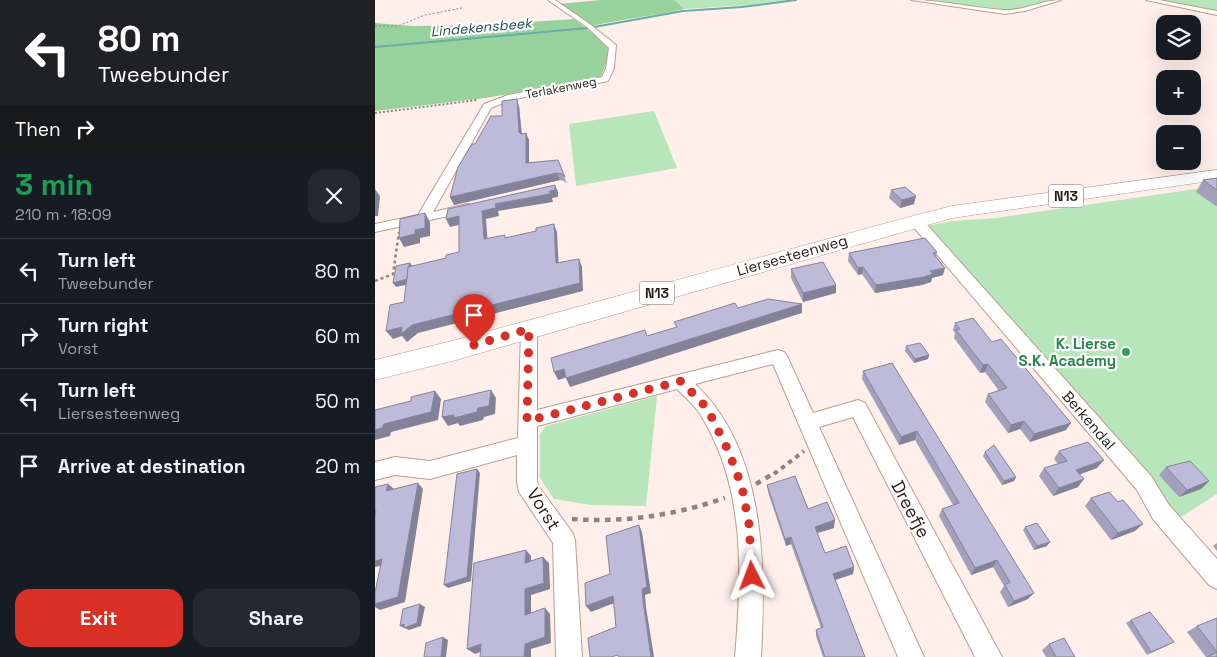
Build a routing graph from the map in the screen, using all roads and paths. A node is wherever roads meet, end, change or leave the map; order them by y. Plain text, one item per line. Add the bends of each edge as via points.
1 (551, 0) edge
2 (914, 0) edge
3 (1058, 0) edge
4 (1149, 0) edge
5 (462, 8) dead end
6 (1217, 13) edge
7 (375, 26) edge
8 (495, 102) junction
9 (375, 113) edge
10 (1217, 175) edge
11 (476, 206) edge
12 (423, 218) junction
13 (916, 221) junction
14 (401, 222) junction
15 (375, 228) edge
16 (375, 281) edge
17 (529, 329) junction
18 (375, 370) edge
19 (681, 381) junction
20 (527, 421) junction
21 (812, 432) junction
22 (526, 444) junction
23 (375, 471) edge
24 (743, 492) junction
25 (549, 517) junction
26 (1217, 578) edge
27 (569, 657) edge
28 (748, 657) edge
29 (911, 657) edge
30 (989, 657) edge

1 - 8 street, Terlakenweg via 613,47 605,79
2 - 3 street via 1005,12
4 - 6 street
5 - 7 path via 425,15 398,26
8 - 9 path via 466,101
8 - 12 street via 487,106
10 - 13 main road, Liersesteenweg / N13 via 952,212
11 - 12 street
12 - 14 street
13 - 17 main road, Liersesteenweg / N13
13 - 26 street, Berkendal via 1144,483 1161,512
14 - 15 street
14 - 16 path via 393,274
17 - 18 main road, Liersesteenweg / N13
17 - 20 street, Vorst
19 - 20 street
19 - 21 street via 778,356
19 - 24 street via 707,408 728,450
20 - 22 street, Vorst
21 - 24 path via 777,472
21 - 29 street
21 - 30 street, Dreefje via 857,408
22 - 23 street via 430,470 395,466
22 - 25 street, Vorst via 530,492
24 - 25 path via 715,502 637,519
24 - 28 street via 749,524 753,594
25 - 27 street, Vorst via 564,540

